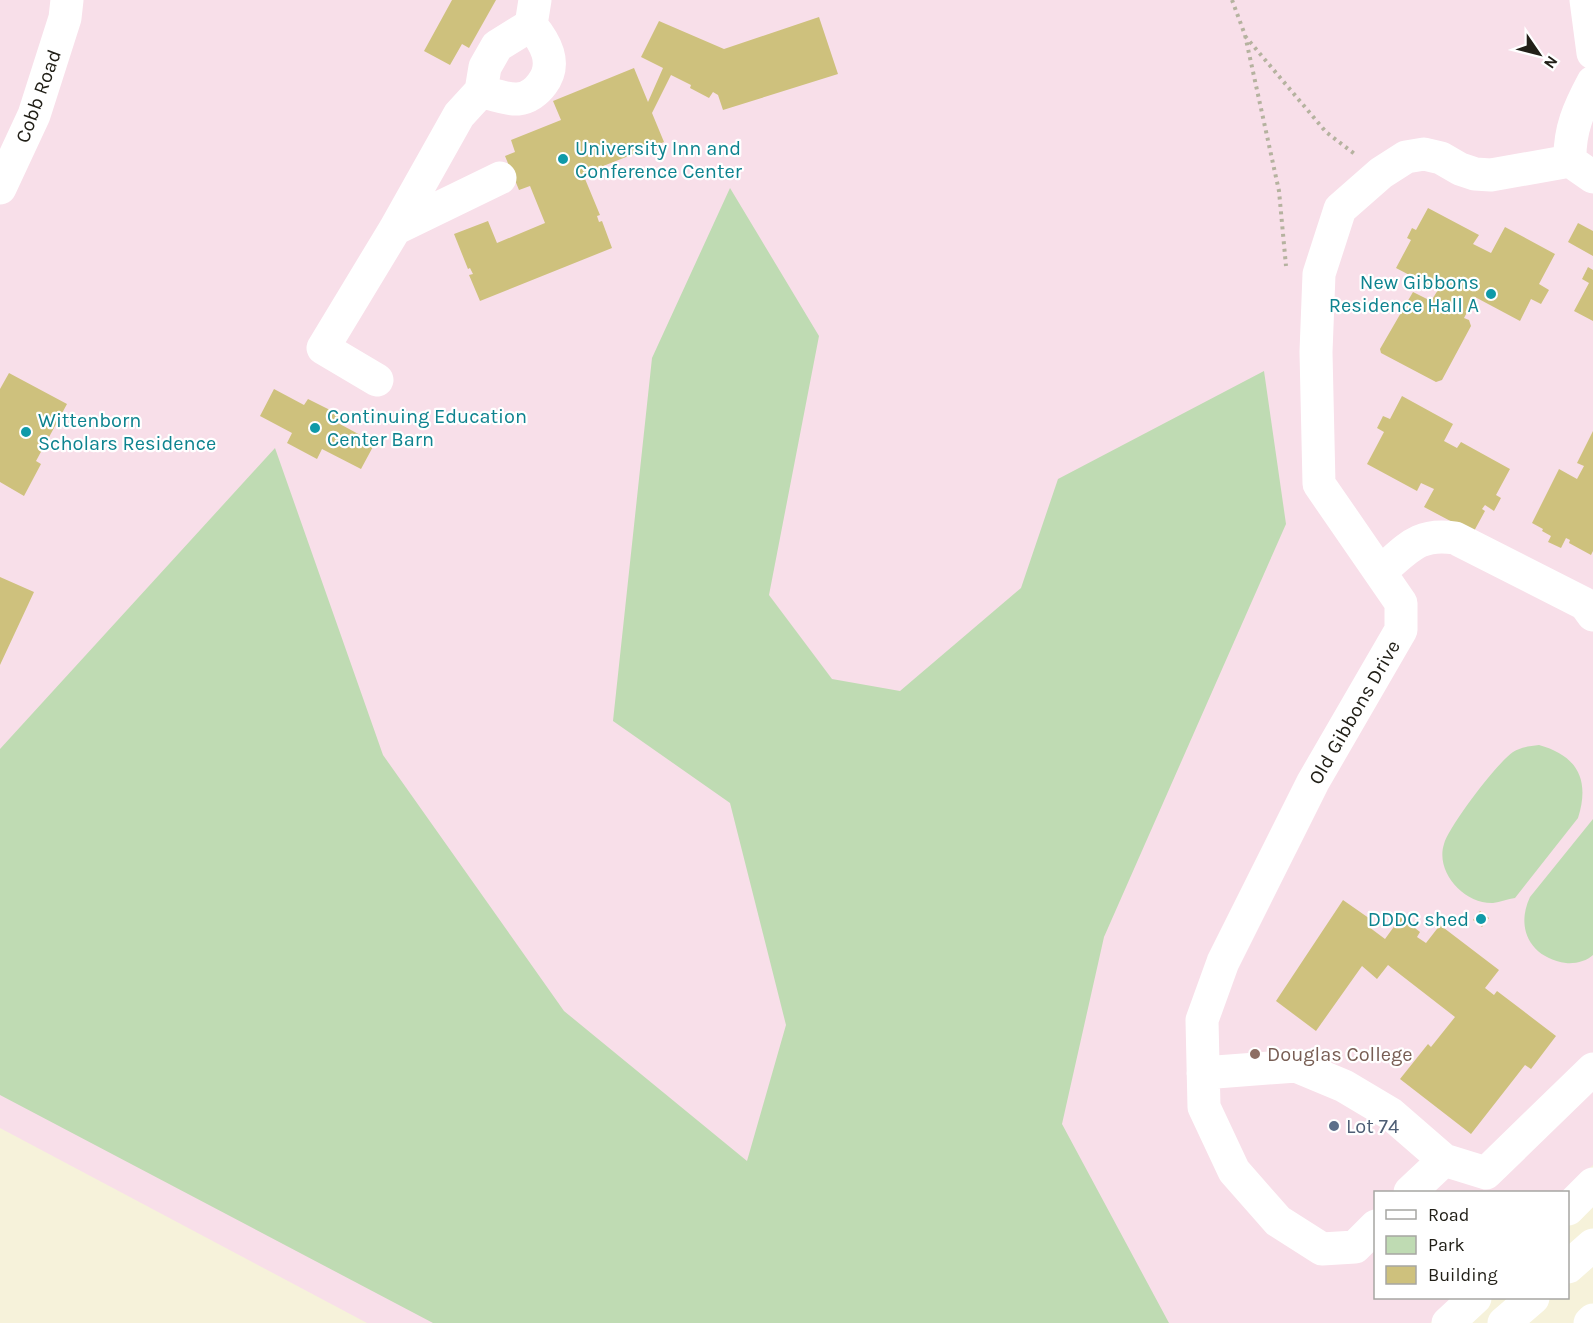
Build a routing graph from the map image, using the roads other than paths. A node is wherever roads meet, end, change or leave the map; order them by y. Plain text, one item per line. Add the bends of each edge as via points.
1 (67, 0) edge
2 (1586, 0) edge
3 (533, 12) edge
4 (1593, 53) edge
5 (1593, 82) edge
6 (481, 91) junction
7 (1582, 169) edge
8 (500, 178) dead end
9 (0, 188) edge
10 (395, 229) junction
11 (377, 380) dead end
12 (1380, 573) junction
13 (1593, 615) edge
14 (1593, 1069) edge
15 (1203, 1073) junction
16 (1444, 1160) junction
17 (1593, 1184) edge
18 (1411, 1191) edge
19 (1569, 1208) edge
20 (1374, 1228) edge
21 (1593, 1245) edge
22 (1569, 1266) edge
23 (1474, 1299) edge
24 (1532, 1299) edge
25 (1593, 1320) edge
26 (1448, 1323) edge
27 (1504, 1323) edge
28 (1590, 1323) edge

1 - 9 main road, Cobb Road via 65,18 34,115
2 - 4 main road
3 - 6 main road via 497,46 486,67
3 - 6 main road via 548,49 547,78 536,91 519,99
5 - 7 main road via 1572,129
6 - 10 main road via 459,115
7 - 12 main road, Old Gibbons Drive via 1475,174 1424,154 1406,157 1381,173 1340,209 1319,274 1319,484
8 - 10 main road
10 - 11 main road via 323,348
12 - 13 main road via 1419,539 1440,535 1455,538 1585,604
12 - 15 main road, Old Gibbons Drive via 1401,603 1401,630 1313,782 1223,962 1202,1020
14 - 16 main road via 1486,1173
15 - 16 main road via 1296,1066 1344,1086 1391,1114
15 - 20 main road, Old Gibbons Drive via 1204,1107 1234,1172 1278,1221 1322,1249 1355,1247
16 - 18 main road
17 - 19 main road
21 - 22 main road
23 - 26 main road
24 - 27 main road
25 - 28 main road

